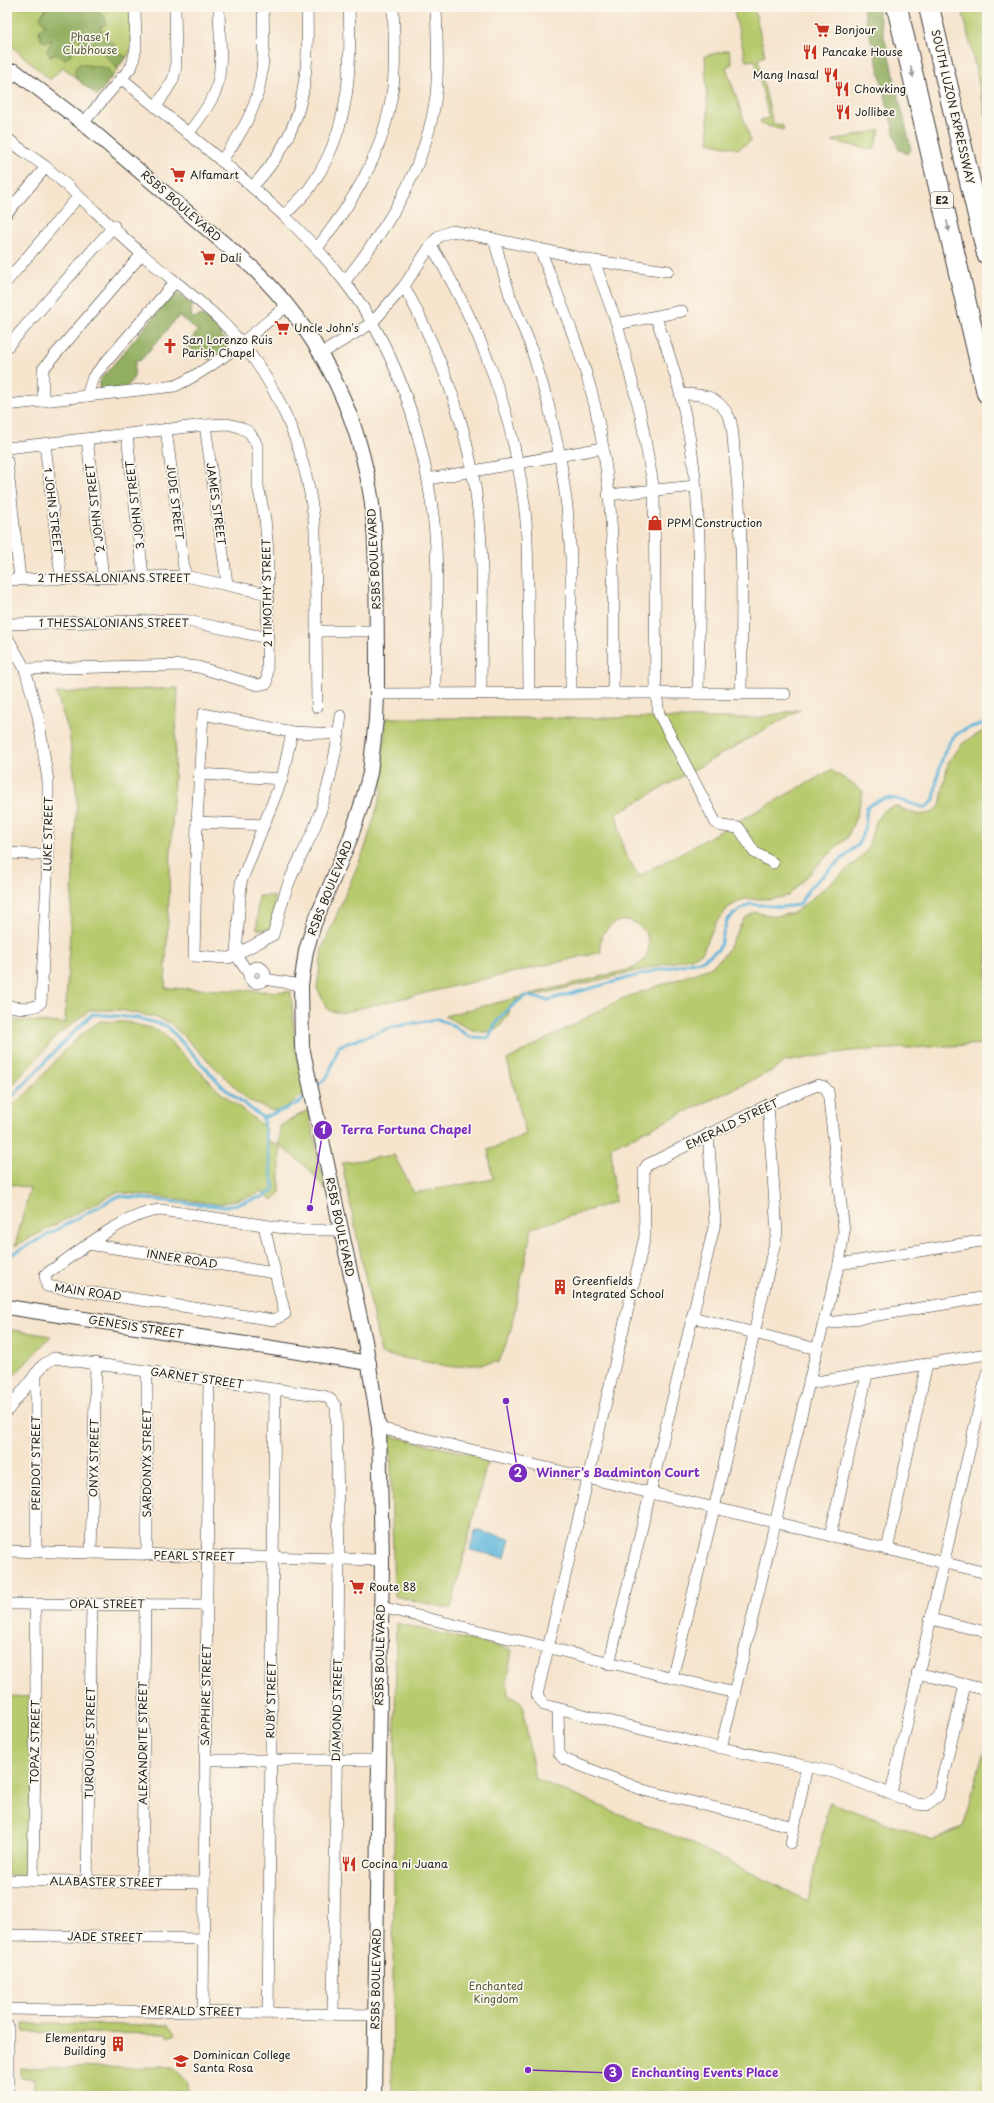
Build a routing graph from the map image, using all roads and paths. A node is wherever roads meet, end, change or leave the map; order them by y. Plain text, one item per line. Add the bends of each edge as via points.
1 (135, 7) edge
2 (175, 7) edge
3 (219, 7) edge
4 (263, 7) edge
5 (307, 7) edge
6 (349, 7) edge
7 (393, 7) edge
8 (436, 7) edge
9 (897, 7) edge
10 (929, 7) edge
11 (10, 72) edge
12 (121, 78) junction
13 (156, 107) junction
14 (83, 123) junction
15 (188, 134) junction
16 (8, 142) edge
17 (221, 161) junction
18 (46, 167) junction
19 (919, 173) dead end
20 (252, 187) junction
21 (940, 191) junction
22 (78, 196) junction
23 (7, 213) edge
24 (284, 216) junction
25 (114, 226) junction
26 (494, 239) junction
27 (431, 245) junction
28 (317, 248) junction
29 (540, 249) junction
30 (142, 254) junction
31 (987, 254) edge
32 (594, 261) junction
33 (668, 271) dead end
34 (345, 281) junction
35 (7, 282) edge
36 (175, 282) junction
37 (404, 286) junction
38 (288, 306) junction
39 (682, 311) dead end
40 (656, 318) junction
41 (372, 323) junction
42 (617, 324) junction
43 (241, 343) junction
44 (7, 347) edge
45 (322, 353) junction
46 (987, 393) edge
47 (680, 394) junction
48 (88, 396) junction
49 (43, 401) junction
50 (7, 405) edge
51 (205, 425) junction
52 (166, 429) junction
53 (127, 435) junction
54 (87, 439) junction
55 (45, 444) junction
56 (7, 448) edge
57 (603, 448) junction
58 (560, 456) junction
59 (7, 460) edge
60 (518, 464) junction
61 (472, 472) junction
62 (428, 479) junction
63 (695, 486) junction
64 (654, 490) junction
65 (608, 495) junction
66 (143, 576) junction
67 (185, 576) junction
68 (103, 577) junction
69 (61, 578) junction
70 (20, 579) junction
71 (7, 580) edge
72 (227, 583) junction
73 (268, 594) junction
74 (7, 624) edge
75 (377, 630) junction
76 (316, 631) junction
77 (7, 637) edge
78 (268, 638) junction
79 (25, 669) junction
80 (435, 693) junction
81 (481, 693) junction
82 (529, 693) junction
83 (571, 693) junction
84 (614, 693) junction
85 (656, 693) junction
86 (698, 693) junction
87 (741, 693) junction
88 (377, 694) junction
89 (785, 694) dead end
90 (317, 707) dead end
91 (341, 716) dead end
92 (292, 732) junction
93 (338, 734) junction
94 (199, 774) junction
95 (282, 780) junction
96 (197, 822) junction
97 (264, 825) junction
98 (7, 853) edge
99 (48, 855) junction
100 (774, 863) dead end
101 (241, 953) junction
102 (302, 981) junction
103 (7, 1006) edge
104 (768, 1105) junction
105 (708, 1134) junction
106 (264, 1226) junction
107 (340, 1230) junction
108 (987, 1240) edge
109 (88, 1244) junction
110 (839, 1264) junction
111 (275, 1273) junction
112 (987, 1297) edge
113 (7, 1307) edge
114 (692, 1317) junction
115 (824, 1324) junction
116 (754, 1333) junction
117 (817, 1349) junction
118 (987, 1354) edge
119 (96, 1363) junction
120 (369, 1363) junction
121 (927, 1363) junction
122 (147, 1371) junction
123 (987, 1372) edge
124 (36, 1373) junction
125 (867, 1375) junction
126 (209, 1380) junction
127 (810, 1383) junction
128 (275, 1389) junction
129 (336, 1407) joint
130 (7, 1412) edge
131 (379, 1428) junction
132 (588, 1477) junction
133 (650, 1493) junction
134 (714, 1508) junction
135 (775, 1523) junction
136 (830, 1536) junction
137 (887, 1550) junction
138 (7, 1552) edge
139 (36, 1552) junction
140 (92, 1554) junction
141 (147, 1555) junction
142 (207, 1556) junction
143 (273, 1558) junction
144 (339, 1559) junction
145 (382, 1560) junction
146 (944, 1564) junction
147 (987, 1573) edge
148 (7, 1604) edge
149 (35, 1604) junction
150 (92, 1604) junction
151 (145, 1604) junction
152 (207, 1605) junction
153 (381, 1608) junction
154 (930, 1619) junction
155 (987, 1632) edge
156 (547, 1649) junction
157 (609, 1664) junction
158 (917, 1673) junction
159 (672, 1678) junction
160 (965, 1685) junction
161 (987, 1690) edge
162 (735, 1693) junction
163 (558, 1709) junction
164 (721, 1748) junction
165 (206, 1760) junction
166 (270, 1760) junction
167 (336, 1760) junction
168 (379, 1760) junction
169 (807, 1766) junction
170 (890, 1793) junction
171 (794, 1827) junction
172 (791, 1843) dead end
173 (7, 1880) edge
174 (33, 1880) junction
175 (87, 1882) junction
176 (142, 1882) junction
177 (204, 1883) junction
178 (7, 1935) edge
179 (204, 1939) junction
180 (7, 2010) edge
181 (203, 2011) junction
182 (268, 2012) junction
183 (333, 2014) junction
184 (375, 2015) junction
185 (8, 2026) dead end
186 (8, 2096) edge
187 (374, 2096) edge

1 - 12 street via 136,48 132,66
2 - 13 street via 176,68 173,80
3 - 15 street via 219,71 216,90
4 - 17 street via 263,73 257,101 234,144
5 - 20 street via 308,52 305,83 295,124 271,168
6 - 24 street via 350,79 336,136 308,190
7 - 28 street via 393,87 376,153 344,213
8 - 34 street via 436,96 416,169 392,218
9 -> 21 highway, E2
10 - 31 highway, SOUTH LUZON EXPRESSWAY
11 - 14 street, RSBS BOULEVARD
12 - 13 street
12 - 14 street
13 - 15 street
14 - 38 street, RSBS BOULEVARD via 254,269
15 - 17 street
16 - 18 street
17 - 20 street
18 - 22 street
18 - 23 street
19 - 21 highway via 930,178
20 - 24 street
21 -> 46 highway, E2
22 - 25 street
22 - 35 street
24 - 28 street
25 - 30 street
25 - 44 street
26 - 27 street via 452,232 439,236
26 - 29 street
26 - 58 street via 510,296 530,344 548,403
27 - 37 street
27 - 60 street via 455,286 488,356
28 - 34 street
29 - 32 street
29 - 57 street via 568,320 591,394
30 - 36 street
30 - 49 street via 43,369
32 - 33 street
32 - 42 street
34 - 41 street
36 - 43 street via 220,320
36 - 48 street via 93,376
37 - 41 street
37 - 61 street via 443,366 456,403
38 - 43 street
38 - 45 street, RSBS BOULEVARD
39 - 40 street
40 - 42 street
40 - 47 street via 669,352
41 - 45 street
41 - 62 street via 385,346 413,414
42 - 64 street via 640,412
43 - 48 street via 189,379 174,386
43 - 76 street via 274,390 300,451 308,480 315,530
45 - 75 street, RSBS BOULEVARD via 350,416 370,491 375,539
47 - 63 street via 689,435
47 - 87 street via 704,394 722,406 730,418 738,488 742,559
48 - 49 street
49 - 50 street
51 - 52 street, 2 TIMOTHY STREET
51 - 72 street, JAMES STREET
51 - 73 street, 2 TIMOTHY STREET via 228,424 239,427 249,432 258,449 258,486 267,536
52 - 53 street, 2 TIMOTHY STREET
52 - 67 street, JUDE STREET
53 - 54 street, 2 TIMOTHY STREET
53 - 66 street, 3 JOHN STREET
54 - 55 street, 2 TIMOTHY STREET
54 - 68 street, 2 JOHN STREET
55 - 56 street, 2 TIMOTHY STREET
55 - 69 street, 1 JOHN STREET
57 - 58 street
57 - 65 street
58 - 60 street
58 - 83 street via 568,507 571,557
59 - 70 street
60 - 61 street
60 - 82 street via 525,512
61 - 62 street
61 - 81 street via 482,557
62 - 80 street via 434,525
63 - 64 street
63 - 86 street via 699,558
64 - 65 street
64 - 85 street
65 - 84 street via 614,558
66 - 67 street, 2 THESSALONIANS STREET
66 - 68 street, 2 THESSALONIANS STREET
67 - 72 street, 2 THESSALONIANS STREET
68 - 69 street, 2 THESSALONIANS STREET
69 - 70 street, 2 THESSALONIANS STREET
70 - 71 street, 2 THESSALONIANS STREET
72 - 73 street, 2 THESSALONIANS STREET
73 - 78 street, 2 TIMOTHY STREET
74 - 78 street, 1 THESSALONIANS STREET via 183,620
75 - 76 street
75 - 88 street, RSBS BOULEVARD
76 - 90 street
77 - 79 street, LUKE STREET
78 - 79 street, 2 TIMOTHY STREET via 269,680 263,685 182,665
79 - 99 street, LUKE STREET via 38,716 48,781
80 - 81 street
80 - 88 street
81 - 82 street
82 - 83 street
83 - 84 street
84 - 85 street
85 - 86 street
85 - 100 street via 659,714 716,823 739,828 754,852
86 - 87 street
87 - 89 street
88 - 102 street, RSBS BOULEVARD via 370,773 350,839 314,924 306,951
91 - 93 street
92 - 93 street
92 - 94 street via 203,714
92 - 95 street
93 - 101 street via 322,804 314,829 288,884 274,935
94 - 95 street
94 - 96 street
95 - 97 street
96 - 97 street
96 - 101 street via 194,956 229,958
97 - 101 street via 241,882 238,942
98 - 99 street
99 - 103 street, LUKE STREET via 41,1002 32,1008
101 - 102 street via 259,973
102 - 107 street, RSBS BOULEVARD via 302,1047
104 - 105 street, EMERALD STREET
104 - 110 street, EMERALD STREET via 818,1085 828,1091 844,1231
104 - 116 street via 777,1232
105 - 114 street via 714,1224
105 - 132 street, EMERALD STREET via 647,1165 644,1170 646,1236
106 - 107 street, MAIN ROAD via 297,1230
106 - 109 street, MAIN ROAD via 161,1210 149,1211
106 - 111 street, MAIN ROAD
107 - 120 street, RSBS BOULEVARD
108 - 110 street
109 - 111 street, INNER ROAD
109 - 111 street, MAIN ROAD via 45,1275 47,1286 274,1320 285,1314
110 - 115 street
112 - 115 street
113 - 120 street, GENESIS STREET via 266,1347 286,1357 315,1360 336,1358
114 - 116 street
114 - 133 street
115 - 117 street
116 - 117 street
116 - 134 street
117 - 127 street
118 - 121 street
119 - 122 street, GARNET STREET
119 - 124 street, GARNET STREET via 54,1358 48,1360
119 - 140 street, ONYX STREET
120 - 131 street, RSBS BOULEVARD
121 - 125 street
121 - 137 street
122 - 126 street, GARNET STREET
122 - 141 street, SARDONYX STREET
123 - 146 street
124 - 130 street
124 - 139 street, PERIDOT STREET
125 - 127 street
125 - 136 street
126 - 128 street, GARNET STREET
126 - 142 street, SAPPHIRE STREET
127 - 135 street
128 - 129 street, GARNET STREET via 324,1396
128 - 143 street, RUBY STREET
129 - 144 street, DIAMOND STREET
131 - 132 street
131 - 145 street, RSBS BOULEVARD
132 - 133 street
132 - 156 street
133 - 134 street
133 - 157 street
134 - 135 street
134 - 159 street
135 - 136 street
135 - 162 street
136 - 137 street
137 - 146 street
138 - 139 street, PEARL STREET
139 - 140 street, PEARL STREET
140 - 141 street, PEARL STREET
141 - 142 street, PEARL STREET
142 - 143 street, PEARL STREET
142 - 152 street, SAPPHIRE STREET
143 - 144 street, PEARL STREET
143 - 166 street, RUBY STREET
144 - 145 street, PEARL STREET
144 - 167 street, DIAMOND STREET
145 - 153 street, RSBS BOULEVARD
146 - 147 street
146 - 154 street
148 - 149 street, OPAL STREET
149 - 150 street, OPAL STREET
149 - 174 street, TOPAZ STREET
150 - 151 street, OPAL STREET
150 - 175 street, TURQUOISE STREET
151 - 152 street, OPAL STREET
151 - 176 street, ALEXANDRITE STREET
152 - 165 street, SAPPHIRE STREET
153 - 156 street
153 - 168 street, RSBS BOULEVARD
154 - 155 street
154 - 158 street
156 - 157 street
156 - 163 street via 536,1695 544,1705
157 - 159 street
158 - 160 street
158 - 170 street
159 - 162 street
160 - 161 street
160 - 170 street via 938,1796 926,1805
162 - 164 street
163 - 164 street
163 - 171 street via 559,1753 564,1759 643,1790
164 - 169 street
165 - 166 street
165 - 177 street, SAPPHIRE STREET
166 - 167 street
166 - 182 street, RUBY STREET
167 - 168 street
167 - 183 street, DIAMOND STREET
168 - 184 street, RSBS BOULEVARD
169 - 170 street via 833,1772
169 - 171 street
171 - 172 street
173 - 174 street, ALABASTER STREET
174 - 175 street, ALABASTER STREET
175 - 176 street, ALABASTER STREET
176 - 177 street, ALABASTER STREET
177 - 179 street, SAPPHIRE STREET
178 - 179 street, JADE STREET
179 - 181 street, SAPPHIRE STREET
180 - 181 street, EMERALD STREET
181 - 182 street, EMERALD STREET
182 - 183 street, EMERALD STREET
183 - 184 street, EMERALD STREET
184 - 187 street, RSBS BOULEVARD
185 - 186 street

